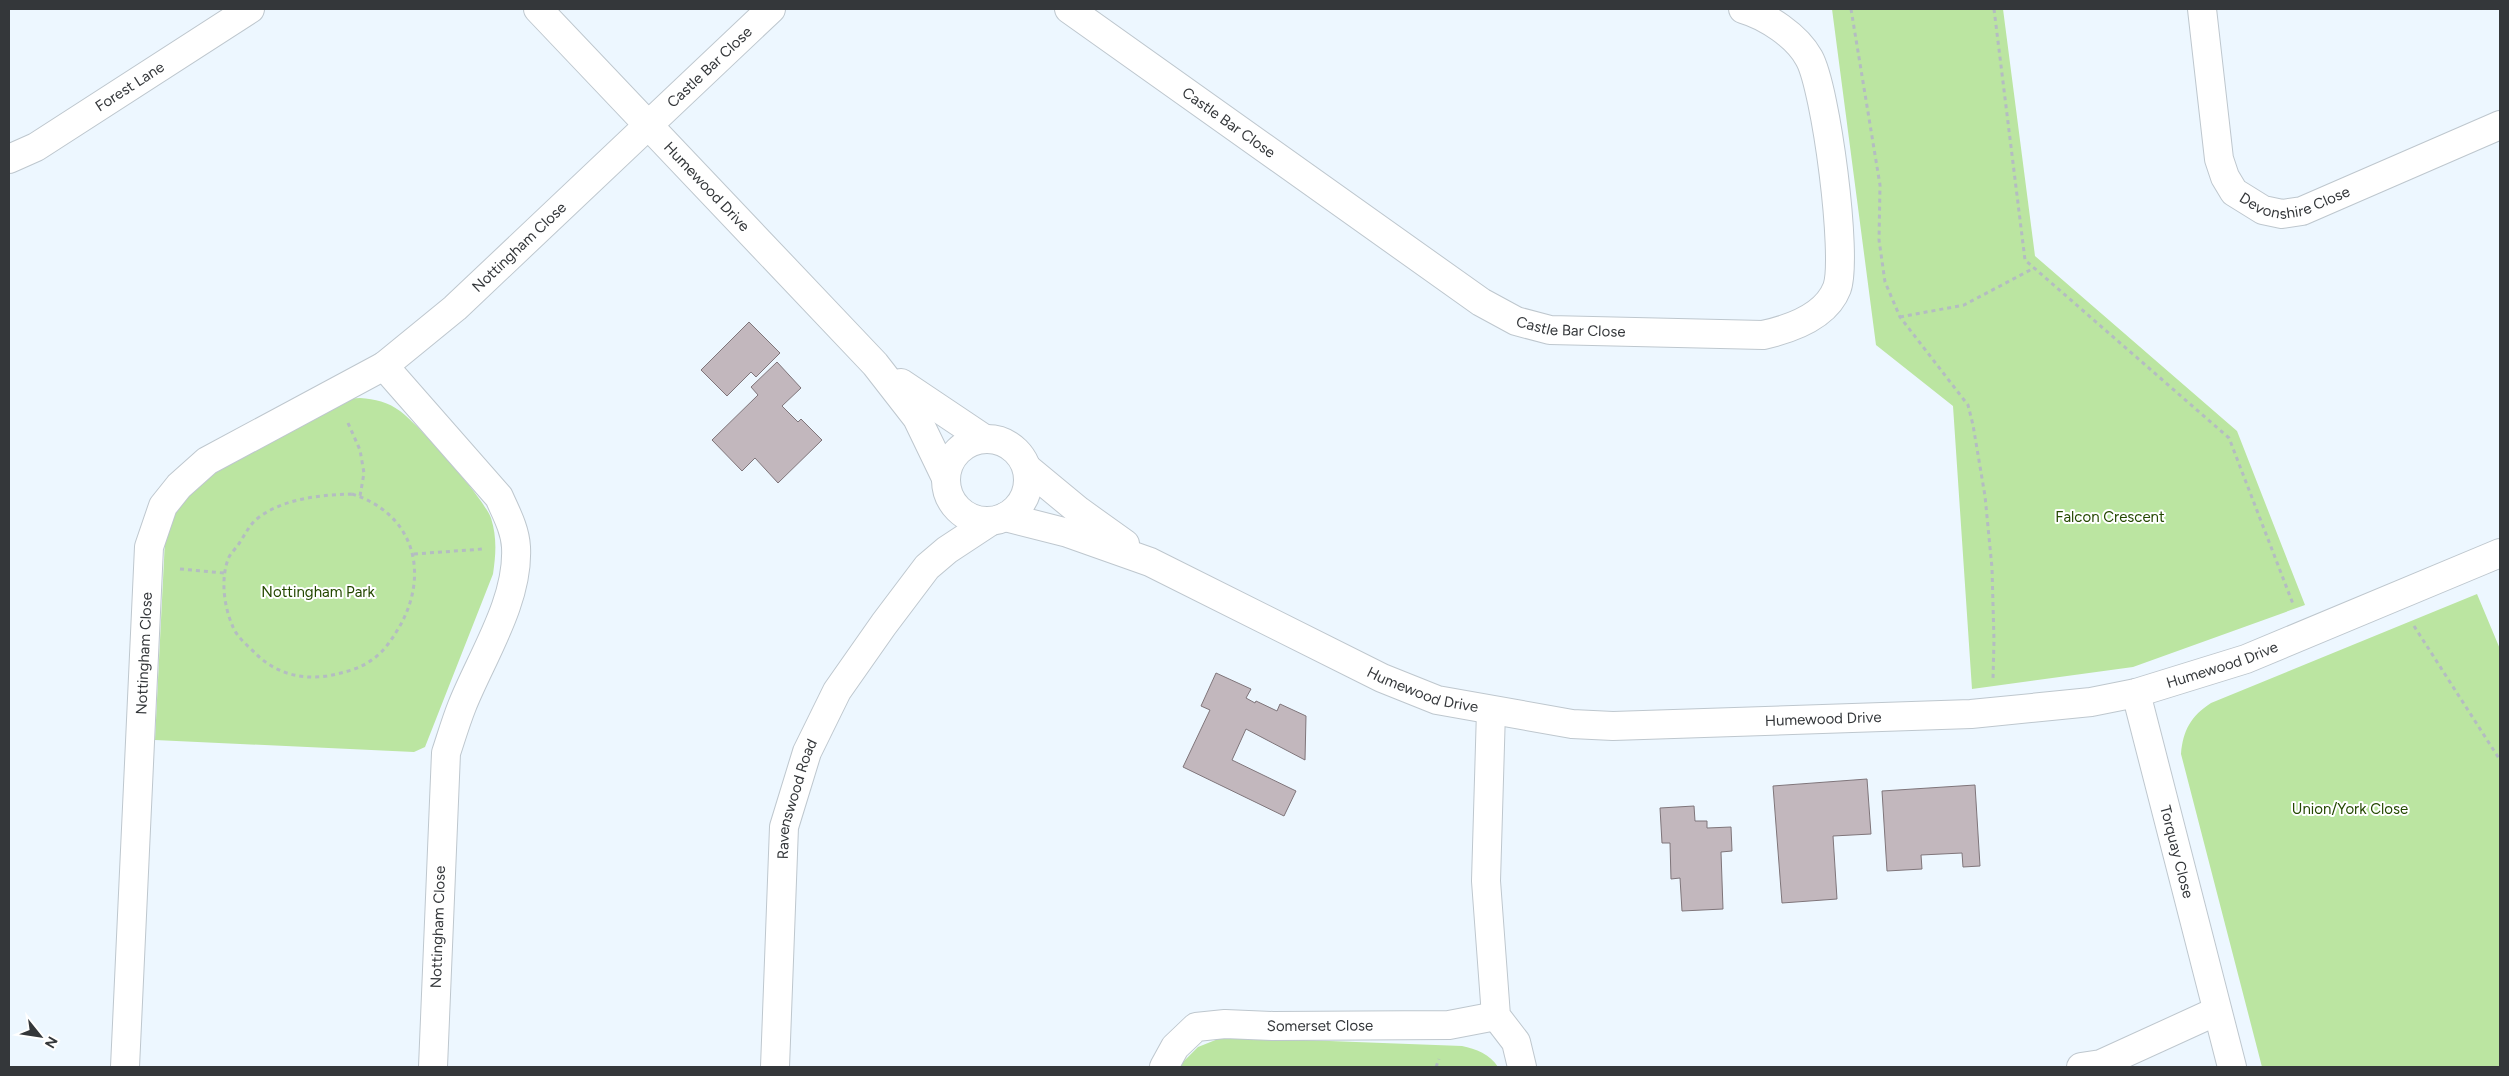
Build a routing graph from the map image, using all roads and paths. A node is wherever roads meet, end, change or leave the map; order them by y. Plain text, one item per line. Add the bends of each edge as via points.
1 (250, 9) edge
2 (538, 9) edge
3 (770, 9) edge
4 (1069, 9) edge
5 (1743, 9) edge
6 (1851, 9) edge
7 (1994, 9) edge
8 (2202, 9) edge
9 (648, 124) junction
10 (2500, 125) edge
11 (9, 159) edge
12 (2034, 268) junction
13 (1900, 317) junction
14 (875, 364) junction
15 (384, 366) junction
16 (330, 394) junction
17 (983, 438) junction
18 (1027, 468) junction
19 (946, 476) junction
20 (360, 496) junction
21 (953, 504) junction
22 (998, 519) junction
23 (516, 547) junction
24 (2500, 553) edge
25 (414, 554) junction
26 (1150, 562) junction
27 (148, 567) junction
28 (927, 567) junction
29 (224, 573) junction
30 (2396, 597) junction
31 (2305, 634) junction
32 (2136, 693) junction
33 (1491, 711) junction
34 (1991, 713) junction
35 (2500, 760) edge
36 (2217, 1011) junction
37 (1496, 1016) junction
38 (125, 1067) edge
39 (433, 1067) edge
40 (775, 1067) edge
41 (1164, 1067) edge
42 (1522, 1067) edge
43 (2082, 1067) edge
44 (2232, 1067) edge

1 - 11 street, Forest Lane via 36,147
2 - 9 street, Humewood Drive
3 - 9 street, Castle Bar Close
4 - 5 street, Castle Bar Close via 1473,296 1516,320 1550,330 1763,335 1785,330 1806,320 1827,304 1837,288 1841,261 1828,130 1818,80 1809,57 1795,42 1776,25
6 - 13 path via 1880,185 1879,240 1885,282
7 - 12 path via 2025,260
8 - 10 street, Devonshire Close via 2219,159 2234,192 2263,210 2282,214 2302,210
9 - 14 street, Humewood Drive
9 - 15 street, Nottingham Close via 455,308
12 - 13 path via 1964,305
12 - 31 path via 2229,438
13 - 34 path via 1968,405 1985,496 1992,568
14 - 17 street, Humewood Drive
14 - 19 street, Humewood Drive via 917,418
15 - 16 street, Nottingham Close
15 - 23 street, Nottingham Close via 498,497 510,520
16 - 20 path via 360,450 364,473
16 - 27 street, Nottingham Close via 207,461 179,486 164,506 149,547
17 - 18 street via 998,439 1011,445
17 - 19 street via 969,442 958,451 949,462
18 - 22 street via 1025,497 1017,509
18 - 26 street, Humewood Drive via 1079,512
19 - 21 street via 946,491
20 - 25 path via 392,516
20 - 29 path via 315,496 275,508 258,518 248,529 230,556
21 - 22 street via 976,520
21 - 28 street, Ravenswood Road
22 - 26 street, Humewood Drive via 1068,533
22 - 28 street, Ravenswood Road via 947,550
23 - 25 path
23 - 39 street, Nottingham Close via 514,578 499,623 462,706 446,754
24 - 30 street, Humewood Drive
25 - 29 path via 412,595 406,614 386,647 374,659 344,673 316,678 284,674 245,644 233,628
26 - 33 street, Humewood Drive via 1382,678 1437,700
27 - 29 path
27 - 38 street, Nottingham Close
28 - 40 street, Ravenswood Road via 837,691 807,752 786,818
30 - 31 street, Humewood Drive
30 - 35 path
31 - 32 street, Humewood Drive via 2246,658
32 - 34 street, Humewood Drive via 2091,702
32 - 36 street, Torquay Close
33 - 34 street, Humewood Drive via 1572,724 1613,726
33 - 37 street via 1486,881
36 - 43 street via 2101,1064
36 - 44 street, Torquay Close
37 - 41 street, Somerset Close via 1449,1025 1225,1024 1196,1027 1175,1047
37 - 42 street via 1516,1042

